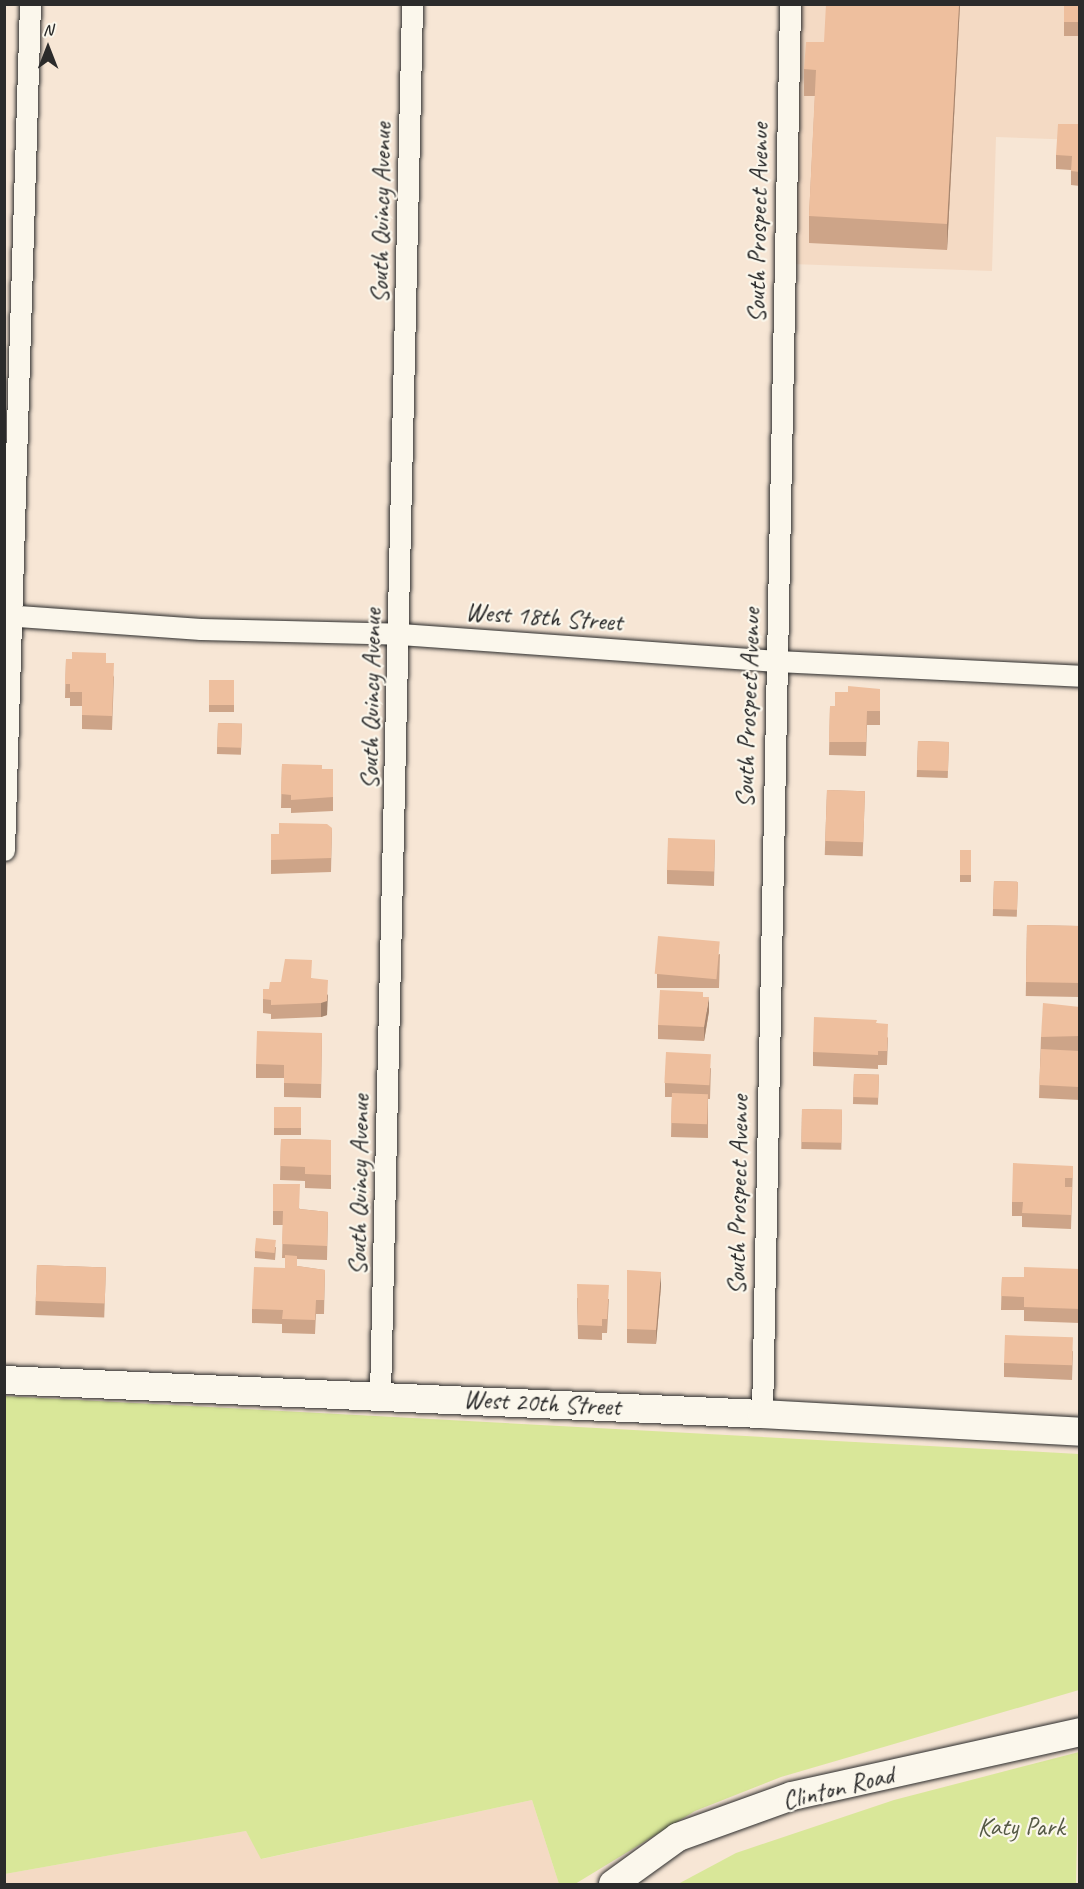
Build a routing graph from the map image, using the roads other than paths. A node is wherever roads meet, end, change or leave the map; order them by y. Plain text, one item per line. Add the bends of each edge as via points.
1 (30, 4) edge
2 (412, 4) edge
3 (789, 4) edge
4 (8, 615) edge
5 (399, 634) junction
6 (777, 661) junction
7 (1080, 676) edge
8 (4, 850) edge
9 (4, 1380) edge
10 (380, 1395) junction
11 (762, 1414) junction
12 (1080, 1432) edge
13 (1080, 1732) edge
14 (613, 1884) edge

1 - 4 street
2 - 5 street, South Quincy Avenue
3 - 6 street, South Prospect Avenue
4 - 5 street, West 18th Street via 201,629
4 - 8 street
5 - 6 street, West 18th Street
5 - 10 street, South Quincy Avenue
6 - 7 street, West 18th Street
6 - 11 street, South Prospect Avenue
9 - 10 street, West 20th Street
10 - 11 street, West 20th Street
11 - 12 street, West 20th Street
13 - 14 street, Clinton Road via 792,1796 678,1837

